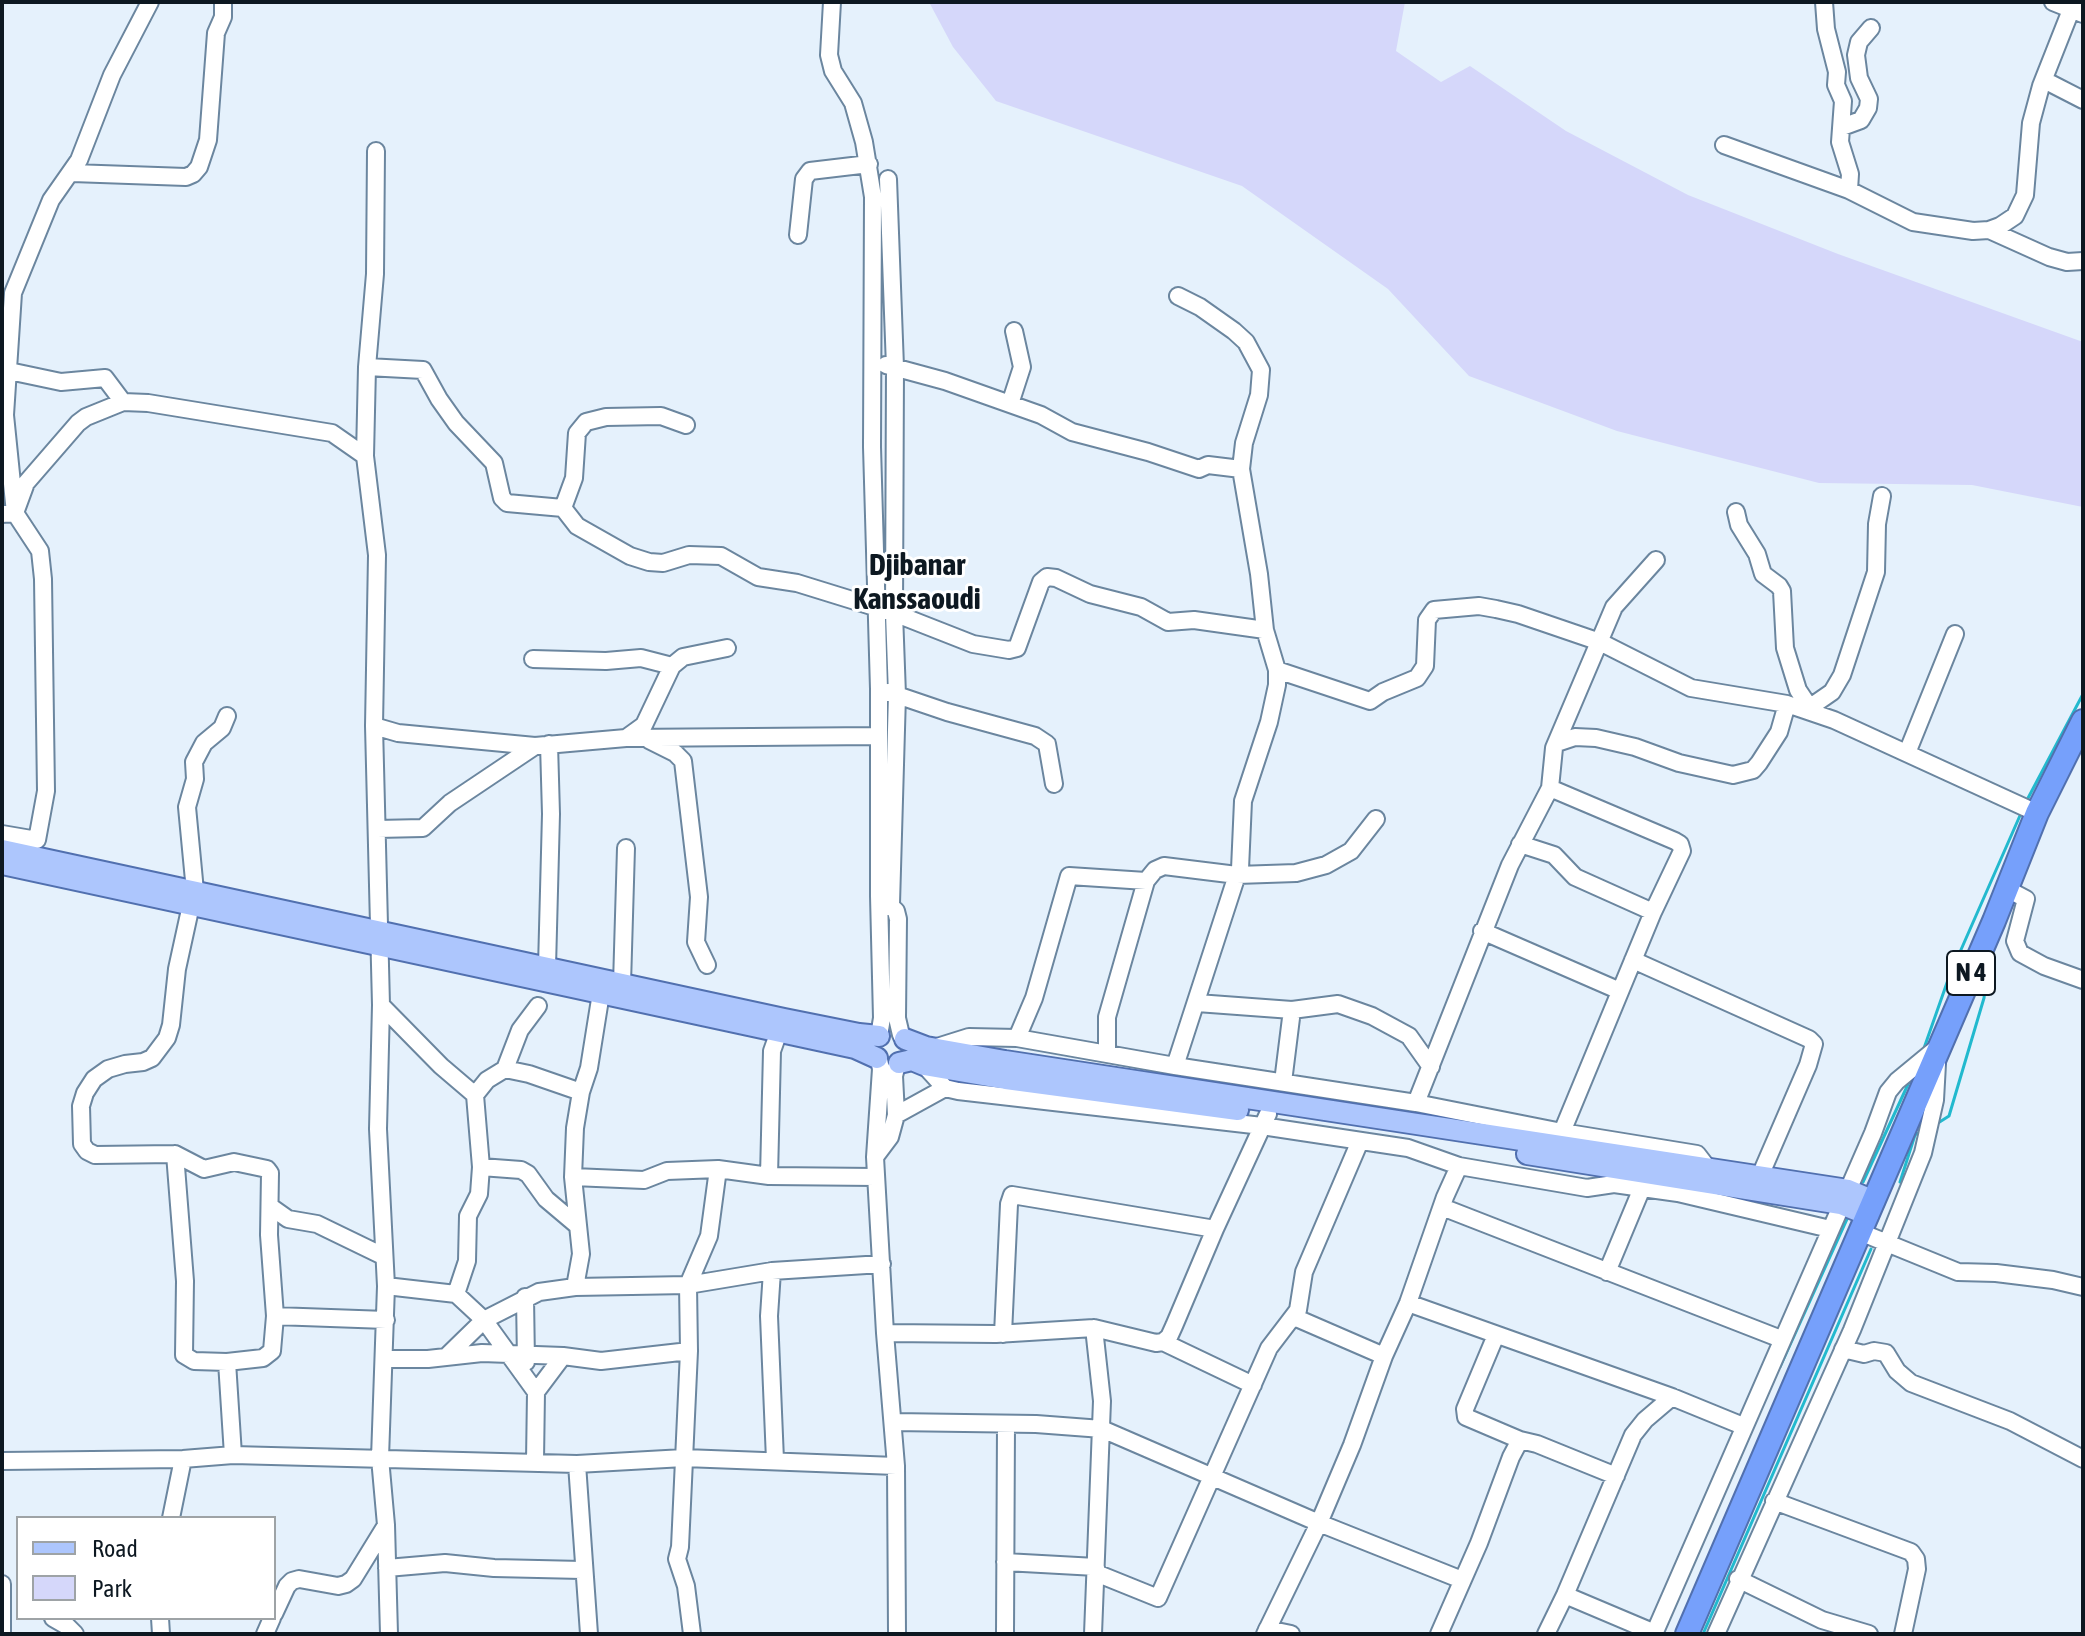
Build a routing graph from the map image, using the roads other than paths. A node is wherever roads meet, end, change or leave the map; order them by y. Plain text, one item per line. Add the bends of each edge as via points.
1 (150, 2) edge
2 (223, 2) edge
3 (832, 2) edge
4 (1824, 2) edge
5 (2053, 2) edge
6 (2077, 9) edge
7 (1871, 28) dead end
8 (2044, 80) junction
9 (2083, 100) edge
10 (1842, 127) junction
11 (1724, 145) dead end
12 (376, 151) dead end
13 (869, 164) junction
14 (72, 173) junction
15 (888, 179) dead end
16 (1849, 190) junction
17 (1989, 230) junction
18 (798, 235) dead end
19 (2083, 261) edge
20 (1178, 296) dead end
21 (1014, 331) dead end
22 (873, 362) junction
23 (367, 367) junction
24 (895, 367) junction
25 (9, 371) junction
26 (123, 402) junction
27 (1010, 404) junction
28 (686, 425) dead end
29 (4, 448) edge
30 (365, 456) junction
31 (1241, 469) junction
32 (1882, 496) dead end
33 (563, 508) junction
34 (1736, 512) dead end
35 (9, 513) edge
36 (1656, 560) dead end
37 (875, 607) junction
38 (894, 613) junction
39 (1265, 630) junction
40 (1955, 634) dead end
41 (1600, 642) junction
42 (727, 648) dead end
43 (533, 659) dead end
44 (672, 666) junction
45 (1277, 670) junction
46 (879, 689) junction
47 (897, 695) junction
48 (1787, 704) junction
49 (1808, 709) junction
50 (227, 716) dead end
51 (2083, 721) edge
52 (374, 726) junction
53 (878, 736) junction
54 (626, 738) junction
55 (648, 739) junction
56 (1557, 743) junction
57 (542, 745) junction
58 (1907, 753) junction
59 (1054, 784) dead end
60 (1550, 788) junction
61 (2037, 813) junction
62 (1376, 819) dead end
63 (377, 829) junction
64 (2, 834) edge
65 (1520, 844) junction
66 (35, 848) junction
67 (626, 848) dead end
68 (2, 850) edge
69 (2, 864) edge
70 (1237, 875) junction
71 (1146, 881) junction
72 (2007, 889) junction
73 (193, 898) junction
74 (885, 900) junction
75 (1653, 912) junction
76 (1482, 931) junction
77 (378, 938) junction
78 (1633, 960) junction
79 (707, 965) dead end
80 (547, 967) junction
81 (2083, 980) edge
82 (622, 984) junction
83 (1620, 991) junction
84 (601, 993) junction
85 (1197, 1003) junction
86 (381, 1005) junction
87 (538, 1006) dead end
88 (1292, 1010) junction
89 (781, 1025) junction
90 (879, 1036) junction
91 (903, 1037) junction
92 (1017, 1038) junction
93 (1938, 1047) junction
94 (1107, 1054) junction
95 (929, 1057) junction
96 (888, 1061) junction
97 (1175, 1066) junction
98 (1431, 1067) junction
99 (505, 1069) junction
100 (1006, 1070) junction
101 (1283, 1082) junction
102 (945, 1088) junction
103 (581, 1092) junction
104 (475, 1095) junction
105 (1416, 1103) junction
106 (896, 1115) junction
107 (1265, 1120) junction
108 (1562, 1132) junction
109 (1360, 1141) junction
110 (175, 1154) junction
111 (875, 1157) junction
112 (1459, 1166) junction
113 (481, 1167) junction
114 (718, 1169) junction
115 (1706, 1174) junction
116 (769, 1176) junction
117 (1760, 1176) junction
118 (573, 1177) junction
119 (876, 1177) junction
120 (1642, 1188) junction
121 (1845, 1197) junction
122 (271, 1207) junction
123 (1442, 1207) junction
124 (1867, 1216) junction
125 (578, 1226) junction
126 (1215, 1229) junction
127 (1830, 1229) junction
128 (1886, 1244) junction
129 (383, 1256) junction
130 (882, 1264) junction
131 (772, 1271) junction
132 (1607, 1272) junction
133 (688, 1285) junction
134 (386, 1286) junction
135 (575, 1287) junction
136 (2083, 1287) edge
137 (456, 1294) junction
138 (525, 1297) junction
139 (1408, 1303) junction
140 (275, 1316) junction
141 (1294, 1317) junction
142 (386, 1320) junction
143 (484, 1320) junction
144 (1094, 1328) junction
145 (885, 1333) junction
146 (1003, 1334) junction
147 (1496, 1335) junction
148 (1781, 1339) junction
149 (1163, 1342) junction
150 (1843, 1349) junction
151 (689, 1351) junction
152 (507, 1355) junction
153 (526, 1355) junction
154 (563, 1356) junction
155 (1384, 1356) junction
156 (446, 1357) junction
157 (384, 1359) junction
158 (227, 1362) junction
159 (1253, 1385) junction
160 (531, 1386) junction
161 (1672, 1397) junction
162 (893, 1422) junction
163 (1006, 1424) junction
164 (1743, 1426) junction
165 (1102, 1429) junction
166 (1520, 1440) junction
167 (233, 1455) junction
168 (380, 1458) junction
169 (684, 1458) junction
170 (183, 1459) junction
171 (2083, 1459) edge
172 (775, 1460) junction
173 (2, 1461) edge
174 (535, 1461) junction
175 (577, 1464) junction
176 (896, 1466) junction
177 (1212, 1476) junction
178 (1616, 1476) junction
179 (1774, 1501) junction
180 (171, 1516) edge
181 (1319, 1523) junction
182 (386, 1525) junction
183 (1005, 1562) junction
184 (387, 1568) junction
185 (582, 1570) junction
186 (1096, 1570) junction
187 (1738, 1579) junction
188 (1462, 1580) junction
189 (2, 1588) edge
190 (1565, 1595) junction
191 (276, 1610) edge
192 (56, 1620) edge
193 (1266, 1631) edge
194 (2, 1634) edge
195 (75, 1634) edge
196 (389, 1634) edge
197 (589, 1634) edge
198 (692, 1634) edge
199 (897, 1634) edge
200 (1005, 1634) edge
201 (1093, 1634) edge
202 (1291, 1634) edge
203 (1439, 1634) edge
204 (1546, 1634) edge
205 (1654, 1634) edge
206 (1687, 1634) edge
207 (1716, 1634) edge
208 (1869, 1634) edge
209 (1903, 1634) edge

1 - 14 street via 112,75
2 - 14 street via 208,140 193,174
3 - 13 street via 829,55 853,103
4 - 10 street via 1843,101
5 - 6 street
6 - 8 street
7 - 10 street via 1856,55 1868,108 1861,120
8 - 9 street
8 - 17 street via 2031,123 2025,195 2008,223
10 - 16 street
11 - 16 street
12 - 23 street via 375,274
13 - 18 street via 810,171 804,179
13 - 22 street
14 - 25 street via 51,200 13,293
15 - 24 street
16 - 17 street via 1913,222
17 - 19 street via 2049,257
20 - 31 street via 1234,331 1261,370
21 - 27 street via 1022,367
22 - 24 street
22 - 37 street
23 - 30 street
23 - 33 street via 423,370 456,423 494,463 507,503
24 - 27 street
24 - 38 street
25 - 26 street via 61,382 105,378
25 - 29 street
26 - 30 street via 332,433
26 - 35 street via 78,423 26,483
27 - 31 street via 1072,432 1191,467
28 - 33 street via 661,416 586,422 577,433 574,478
29 - 35 street
30 - 52 street via 377,555
31 - 39 street
32 - 49 street via 1876,572 1842,675 1832,692
33 - 37 street via 577,526 639,559 663,563 689,555 721,556 758,577
34 - 49 street via 1763,574 1782,591 1785,648
35 - 66 street via 40,551 43,579 46,791
36 - 41 street via 1614,607
37 - 38 street
37 - 46 street
38 - 39 street via 973,644 1013,650 1047,577 1141,607 1168,622 1194,620
38 - 47 street
39 - 45 street
40 - 58 street
41 - 45 street via 1518,614 1456,607 1429,615 1425,666 1417,678 1370,701
41 - 48 street via 1691,688
41 - 56 street
42 - 44 street via 683,657
43 - 44 street via 641,658
44 - 54 street via 644,725
45 - 70 street via 1272,712 1243,801
46 - 47 street
46 - 53 street
47 - 59 street via 1035,736 1047,744
47 - 74 street
48 - 49 street
48 - 56 street via 1779,732 1759,763 1733,775 1596,738
49 - 58 street
50 - 73 street via 194,762 187,807
51 - 61 highway, N 4
52 - 57 street via 398,733
52 - 63 street
53 - 55 street
53 - 74 street
54 - 55 street
54 - 57 street
55 - 79 street via 683,761 699,897 696,942
56 - 60 street
57 - 63 street via 450,803 423,828
57 - 80 street via 551,814
58 - 61 street
60 - 65 street
60 - 75 street via 1680,844 1682,851
61 - 72 highway, N 4
62 - 70 street via 1351,851 1326,865 1296,873
63 - 77 street
64 - 66 street
65 - 75 street via 1554,855 1575,877
65 - 76 street
66 - 68 main road
66 - 73 main road
67 - 82 street
69 - 73 main road
70 - 71 street via 1164,866
70 - 85 street
71 - 92 street via 1069,876
71 - 94 street via 1107,1017
72 - 81 street via 2026,899 2015,941 2020,953
72 - 93 highway, N 4
73 - 77 main road
73 - 110 street via 167,1038 152,1058 108,1069 94,1079 81,1106 82,1144 87,1151
74 - 90 street
74 - 91 street via 898,919 897,1018
75 - 78 street
76 - 83 street
76 - 98 street
77 - 80 main road
77 - 84 main road
77 - 86 street
78 - 83 street
78 - 117 street via 1814,1044
80 - 82 main road
82 - 89 main road
83 - 108 street
84 - 89 main road
84 - 103 street
85 - 88 street
85 - 97 street
86 - 104 street
86 - 129 street
87 - 99 street via 520,1030
88 - 98 street via 1338,1004 1372,1016 1409,1036
88 - 101 street
89 - 90 main road
89 - 96 main road
89 - 116 street via 772,1051
90 - 91 main road via 890,1032
90 - 96 main road via 874,1046
91 - 95 main road
91 - 96 main road via 907,1050
92 - 94 street
92 - 95 street via 969,1037
93 - 121 street via 1888,1092
93 - 124 highway, N 4
93 - 128 street via 1930,1127
94 - 97 street
95 - 96 main road
95 - 100 main road
95 - 102 street
96 - 106 street
96 - 111 street via 881,1069
97 - 101 street
98 - 105 street
99 - 103 street
99 - 104 street
100 - 107 main road
100 - 115 main road
101 - 105 street
102 - 106 street
102 - 107 street
103 - 118 street
104 - 113 street
105 - 108 street
106 - 111 street via 890,1137
107 - 109 street
107 - 115 main road
107 - 126 street
108 - 115 street via 1687,1151 1702,1157
109 - 112 street via 1408,1148
109 - 141 street via 1304,1272
110 - 122 street via 204,1169 234,1162 267,1169
110 - 158 street via 185,1281 184,1355 194,1361
111 - 119 street
112 - 120 street via 1587,1188
112 - 123 street
113 - 125 street via 528,1174 546,1199
113 - 137 street via 479,1194 468,1216 467,1261
114 - 116 street
114 - 118 street via 667,1171 644,1180
114 - 133 street via 709,1236
115 - 117 main road
115 - 121 main road
116 - 119 street
117 - 121 main road
118 - 125 street
119 - 130 street
120 - 127 street
120 - 132 street
121 - 124 main road
121 - 127 street
122 - 129 street via 288,1219 317,1224
122 - 140 street
123 - 132 street
123 - 139 street
124 - 128 street
124 - 206 highway, N 4
125 - 135 street via 581,1254
126 - 146 street via 1012,1195
126 - 149 street
127 - 148 street
128 - 136 street via 1958,1272 2010,1274
128 - 150 street
129 - 134 street
130 - 131 street
130 - 145 street
131 - 133 street
131 - 172 street
132 - 148 street
133 - 135 street
133 - 151 street
134 - 137 street
134 - 142 street
135 - 138 street
137 - 143 street
138 - 143 street
138 - 153 street
139 - 147 street
139 - 155 street
140 - 142 street
140 - 158 street via 268,1355
141 - 155 street
141 - 159 street via 1269,1348
142 - 157 street
143 - 152 street
143 - 156 street
144 - 146 street
144 - 149 street
144 - 165 street
145 - 146 street
145 - 162 street
147 - 161 street
147 - 166 street via 1466,1417
148 - 164 street
149 - 159 street
150 - 171 street via 1886,1353 1911,1383 2010,1421
150 - 179 street
151 - 154 street via 601,1361
151 - 169 street
152 - 153 street
152 - 156 street
152 - 160 street
153 - 154 street
153 - 160 street
154 - 160 street
155 - 181 street
156 - 157 street
157 - 168 street
158 - 167 street
159 - 177 street
160 - 174 street
161 - 164 street
161 - 178 street via 1639,1426
162 - 163 street
162 - 176 street
163 - 165 street
163 - 183 street
164 - 205 street
165 - 177 street
165 - 186 street
166 - 178 street
166 - 188 street
167 - 168 street
167 - 170 street
168 - 174 street
168 - 182 street
169 - 172 street
169 - 175 street
169 - 198 street via 677,1559
170 - 173 street
170 - 180 street
172 - 176 street
174 - 175 street
175 - 185 street
176 - 199 street
177 - 181 street
177 - 186 street via 1158,1598
178 - 190 street
179 - 187 street
179 - 209 street via 1911,1552 1917,1569
181 - 188 street
181 - 193 street
182 - 184 street
182 - 191 street via 353,1579 338,1586 292,1581
183 - 186 street
183 - 200 street
184 - 185 street via 445,1563
184 - 196 street
185 - 197 street
186 - 201 street
187 - 207 street
187 - 208 street via 1822,1620
188 - 203 street
189 - 194 street
190 - 204 street
190 - 205 street
192 - 195 street
193 - 202 street

